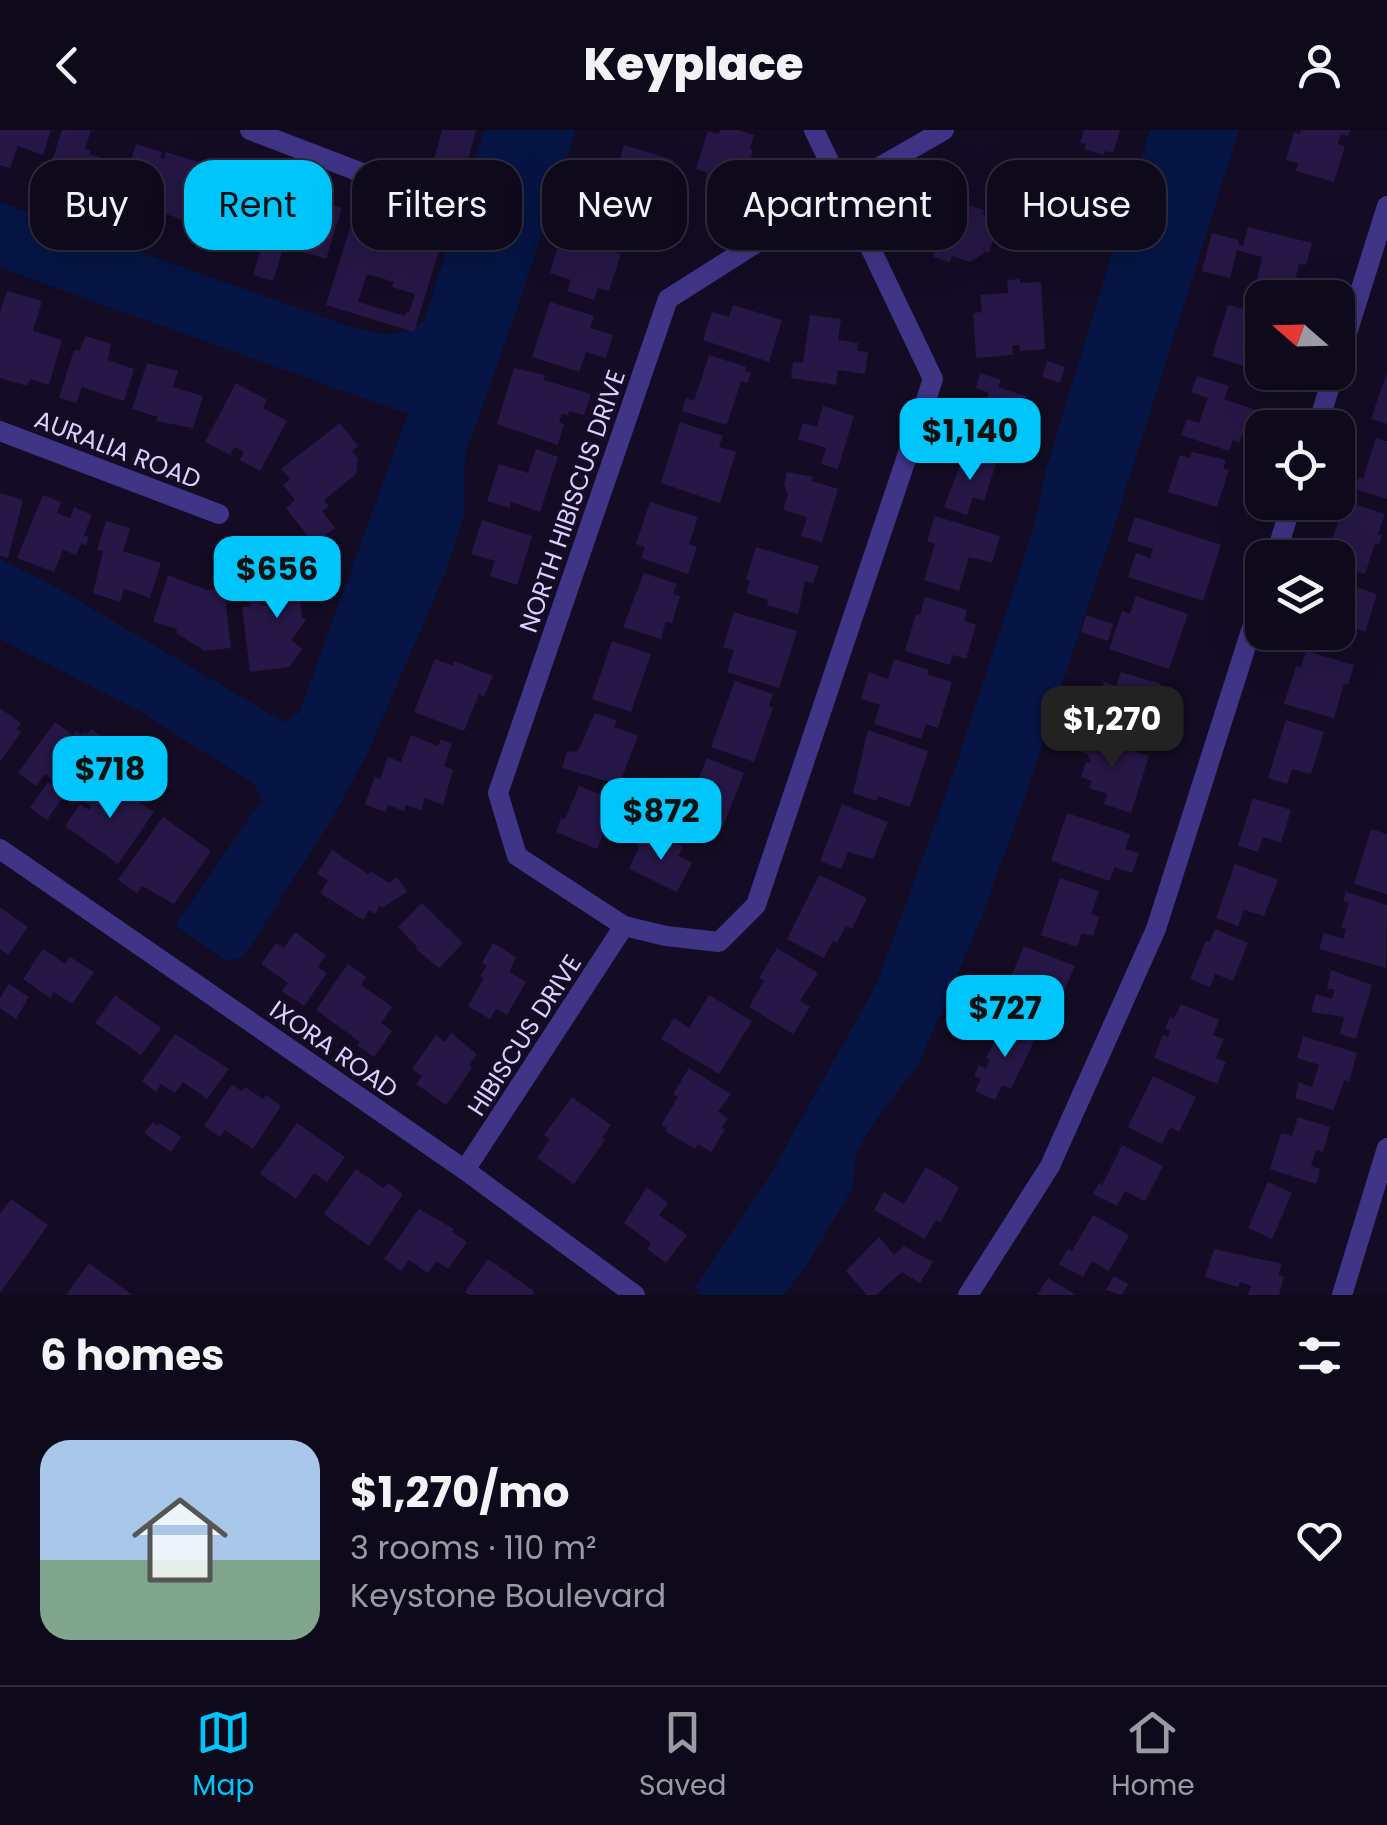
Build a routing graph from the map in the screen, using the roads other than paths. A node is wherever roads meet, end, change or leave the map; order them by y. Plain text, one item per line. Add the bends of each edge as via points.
1 (250, 130) edge
2 (814, 130) edge
3 (944, 130) edge
4 (829, 160) edge
5 (892, 160) edge
6 (352, 168) edge
7 (1385, 219) edge
8 (745, 250) edge
9 (872, 250) edge
10 (1355, 310) edge
11 (0, 431) edge
12 (219, 514) dead end
13 (1245, 649) edge
14 (0, 849) edge
15 (624, 926) junction
16 (1387, 1148) edge
17 (466, 1170) junction
18 (635, 1295) edge
19 (968, 1295) edge
20 (1342, 1295) edge

1 - 6 street
2 - 4 street
3 - 5 street, NORTH HIBISCUS DRIVE
7 - 10 street
8 - 15 street, NORTH HIBISCUS DRIVE via 668,299 498,793 517,856
9 - 15 street via 933,379 756,905 719,942
11 - 12 street, AURALIA ROAD
13 - 19 street via 1156,928 1050,1166
14 - 17 street, IXORA ROAD
15 - 17 street, HIBISCUS DRIVE
16 - 20 street
17 - 18 street, IXORA ROAD

